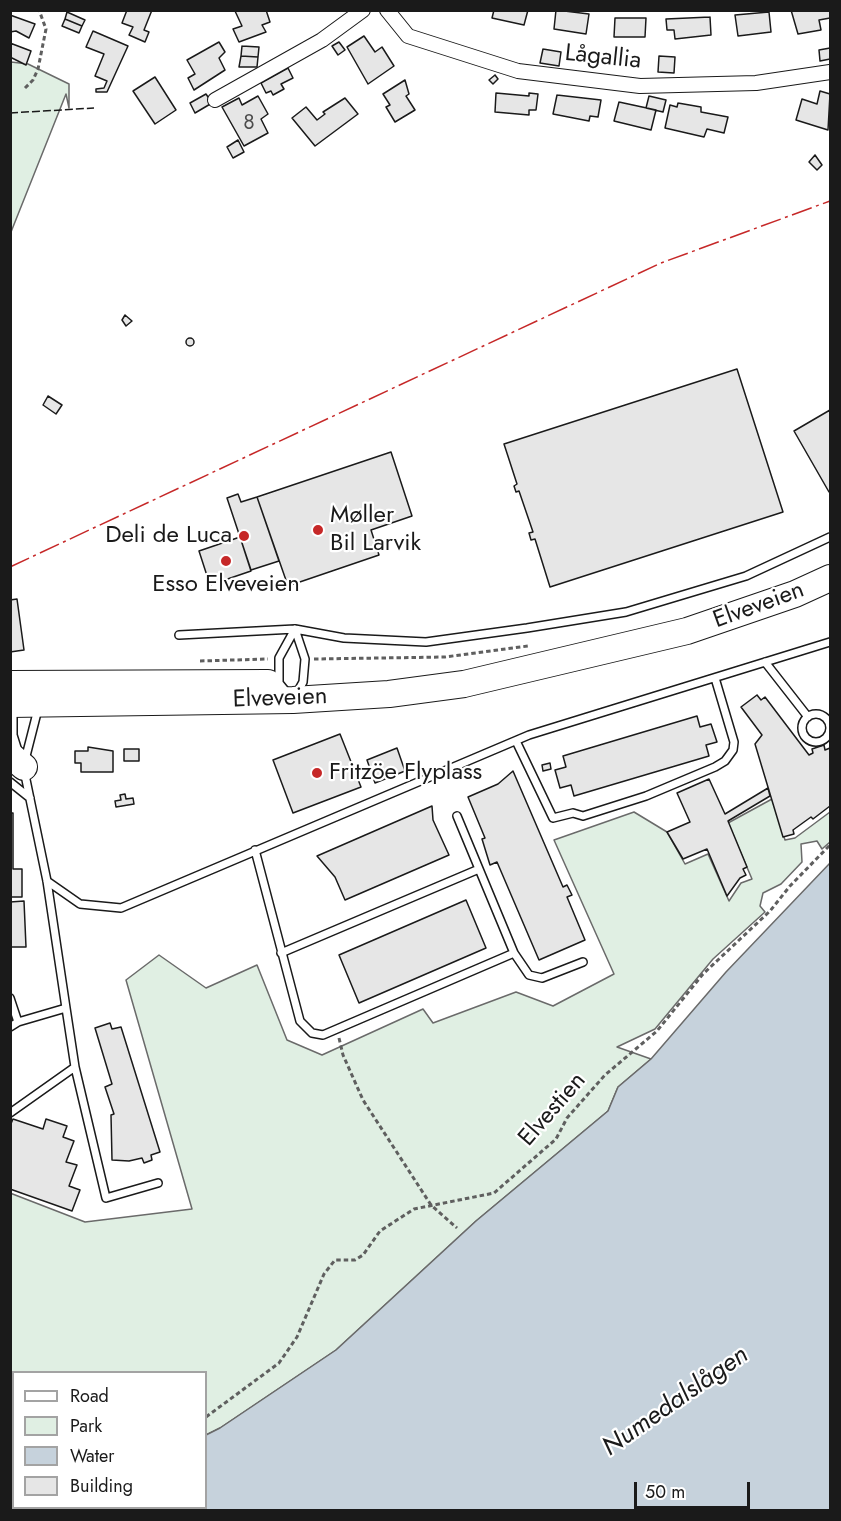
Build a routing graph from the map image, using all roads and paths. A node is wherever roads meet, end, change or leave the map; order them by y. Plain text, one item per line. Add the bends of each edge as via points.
1 (39, 10) edge
2 (363, 10) edge
3 (387, 10) edge
4 (831, 72) edge
5 (25, 88) dead end
6 (215, 100) dead end
7 (831, 537) edge
8 (831, 578) edge
9 (295, 630) junction
10 (179, 635) dead end
11 (831, 642) edge
12 (765, 662) junction
13 (715, 678) junction
14 (291, 688) junction
15 (23, 695) edge
16 (808, 717) junction
17 (516, 741) junction
18 (15, 768) edge
19 (30, 798) junction
20 (457, 816) dead end
21 (831, 845) edge
22 (255, 850) junction
23 (479, 869) junction
24 (47, 881) junction
25 (281, 953) junction
26 (514, 953) junction
27 (583, 963) dead end
28 (10, 998) edge
29 (66, 1008) junction
30 (18, 1022) junction
31 (10, 1027) edge
32 (337, 1030) junction
33 (75, 1067) junction
34 (10, 1113) edge
35 (158, 1183) dead end
36 (432, 1205) junction
37 (456, 1228) dead end
38 (207, 1416) edge

1 - 5 path via 46,29 38,69
2 - 6 street via 322,40
3 - 4 street, Lågallia via 408,36 518,71 640,86 756,83
7 - 9 lane via 746,576 626,612 426,642 344,639
8 - 14 highway, Elveveien via 687,631 464,684 389,694
9 - 10 lane
9 - 14 lane via 305,659
9 - 14 lane via 279,658
11 - 12 lane
12 - 13 lane
12 - 16 lane
13 - 17 lane
13 - 17 lane via 734,742 725,761 646,796 583,816 573,813 553,818
14 - 15 highway, Elveveien
15 - 18 lane
15 - 18 lane via 13,735
16 - 16 lane via 803,734 813,742 824,740 829,735 829,723 820,715
17 - 22 lane
18 - 19 lane
18 - 19 lane
19 - 24 lane
20 - 23 lane
21 - 36 path, Elvestien via 770,911 703,974 657,1031 605,1075 567,1118 556,1139 494,1193
22 - 24 lane via 121,908 80,904
22 - 25 lane
23 - 25 lane
23 - 26 lane
24 - 29 lane
25 - 32 lane via 305,1029 323,1035
26 - 27 lane via 529,975 542,978
26 - 32 lane
28 - 30 lane
29 - 30 lane
29 - 33 lane
30 - 31 lane
32 - 36 path via 343,1055 363,1100
33 - 34 lane
33 - 35 lane via 106,1198
36 - 37 path
36 - 38 path, Elvestien via 414,1209 392,1222 355,1260 335,1260 324,1274 297,1337 279,1363

